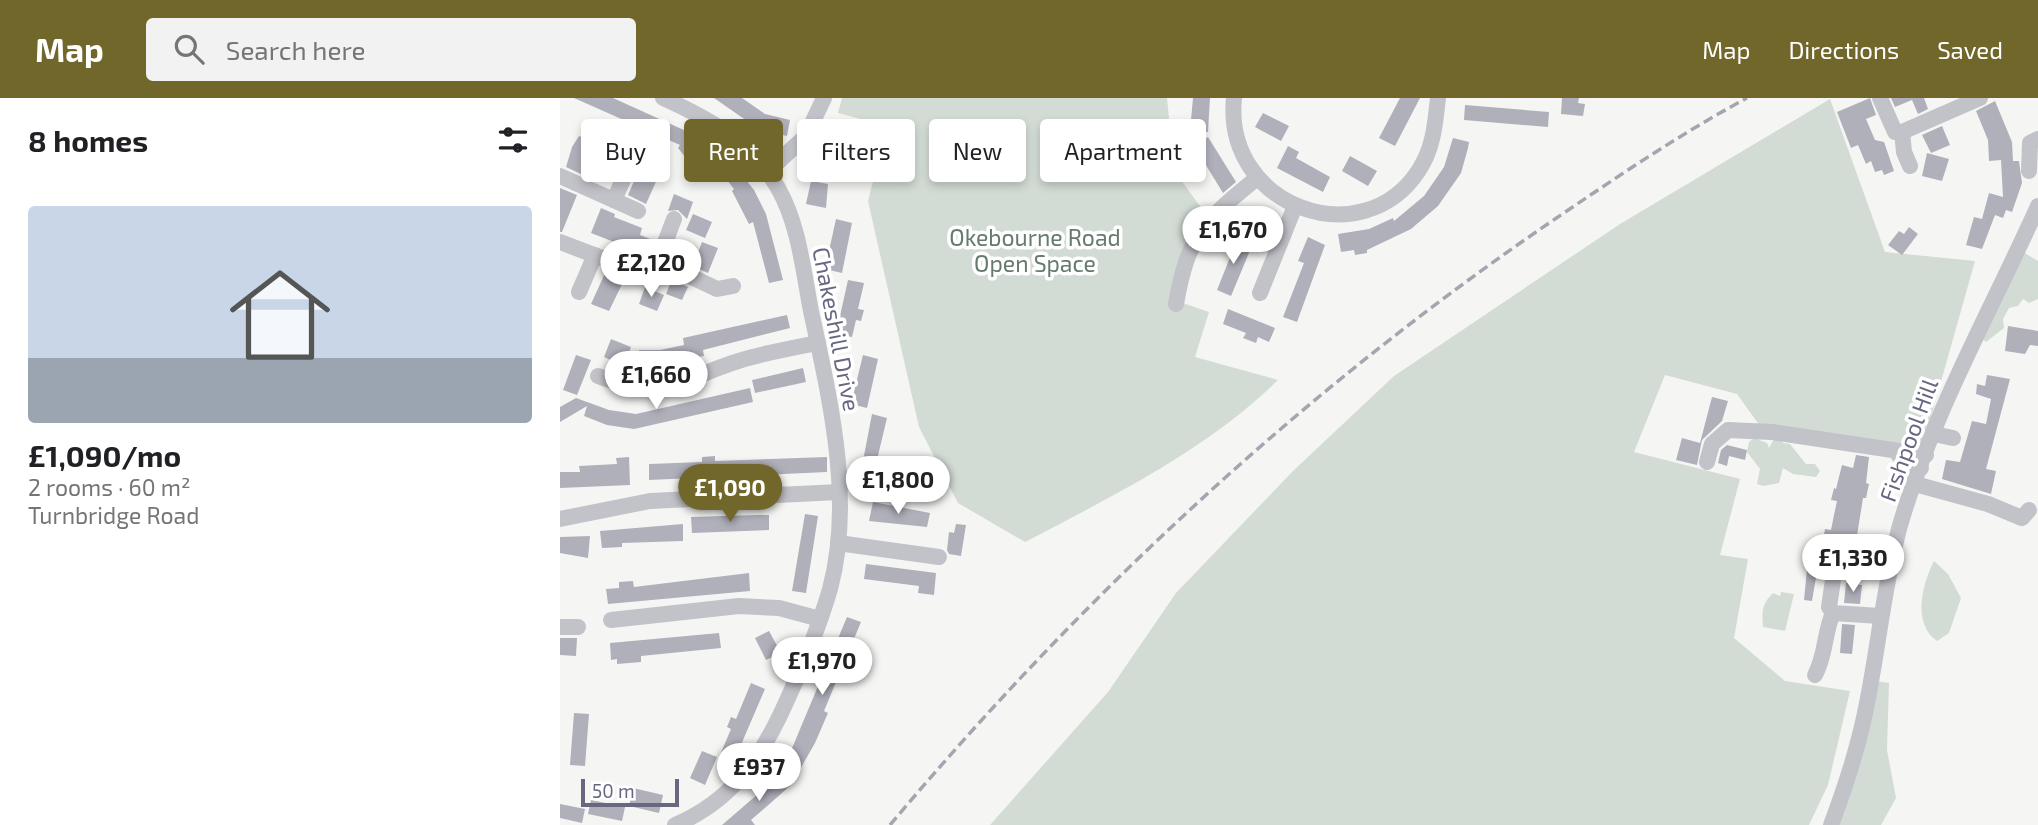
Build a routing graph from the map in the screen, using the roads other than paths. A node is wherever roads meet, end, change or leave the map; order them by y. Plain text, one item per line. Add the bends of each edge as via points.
1 (663, 98) edge
2 (824, 98) edge
3 (1234, 98) edge
4 (1438, 98) edge
5 (1880, 98) edge
6 (1980, 98) edge
7 (706, 119) edge
8 (1896, 126) junction
9 (2038, 139) edge
10 (783, 157) edge
11 (1910, 166) dead end
12 (2029, 171) dead end
13 (560, 176) edge
14 (1257, 178) junction
15 (622, 182) edge
16 (773, 182) edge
17 (614, 200) junction
18 (1295, 206) junction
19 (2038, 206) edge
20 (638, 211) dead end
21 (674, 219) dead end
22 (560, 242) edge
23 (595, 255) junction
24 (658, 261) junction
25 (733, 286) dead end
26 (579, 292) dead end
27 (1260, 293) dead end
28 (1177, 304) dead end
29 (818, 343) junction
30 (605, 397) dead end
31 (1934, 434) junction
32 (1953, 438) dead end
33 (1707, 462) dead end
34 (1921, 469) junction
35 (839, 492) junction
36 (2029, 510) dead end
37 (560, 519) edge
38 (838, 543) junction
39 (939, 557) dead end
40 (1833, 580) dead end
41 (1833, 613) junction
42 (1880, 616) junction
43 (820, 619) junction
44 (611, 620) dead end
45 (560, 627) edge
46 (578, 627) dead end
47 (1815, 675) dead end
48 (684, 823) edge
49 (1831, 825) edge

1 - 7 street, Chakeshill Drive
2 - 10 street via 806,136
3 - 14 street via 1238,143
4 - 18 street via 1427,155 1418,171 1390,198 1343,214
5 - 8 street
6 - 8 street
8 - 11 street
9 - 12 street via 2030,143
13 - 17 street
14 - 18 street
14 - 28 street via 1204,224 1186,256
15 - 17 street
16 - 29 street, Chakeshill Drive via 794,229
17 - 20 street
18 - 27 street
19 - 31 street, Fishpool Hill via 1958,370
21 - 24 street
22 - 23 street
23 - 24 street via 644,274
23 - 26 street
24 - 25 street via 717,289
29 - 30 street via 738,361 669,388 645,390 605,378
29 - 35 street, Chakeshill Drive
31 - 32 street
31 - 34 street, Fishpool Hill
33 - 34 street via 1712,444 1728,430 1896,451
34 - 36 street via 2022,518
34 - 42 street, Fishpool Hill via 1900,526
35 - 37 street via 650,500
35 - 38 street, Chakeshill Drive
38 - 39 street
38 - 43 street, Chakeshill Drive
40 - 41 street via 1829,607
41 - 42 street
41 - 47 street
42 - 49 street, Fishpool Hill via 1866,713
43 - 44 street via 779,608 739,606
43 - 48 street, Chakeshill Drive via 757,760 726,795
45 - 46 street

